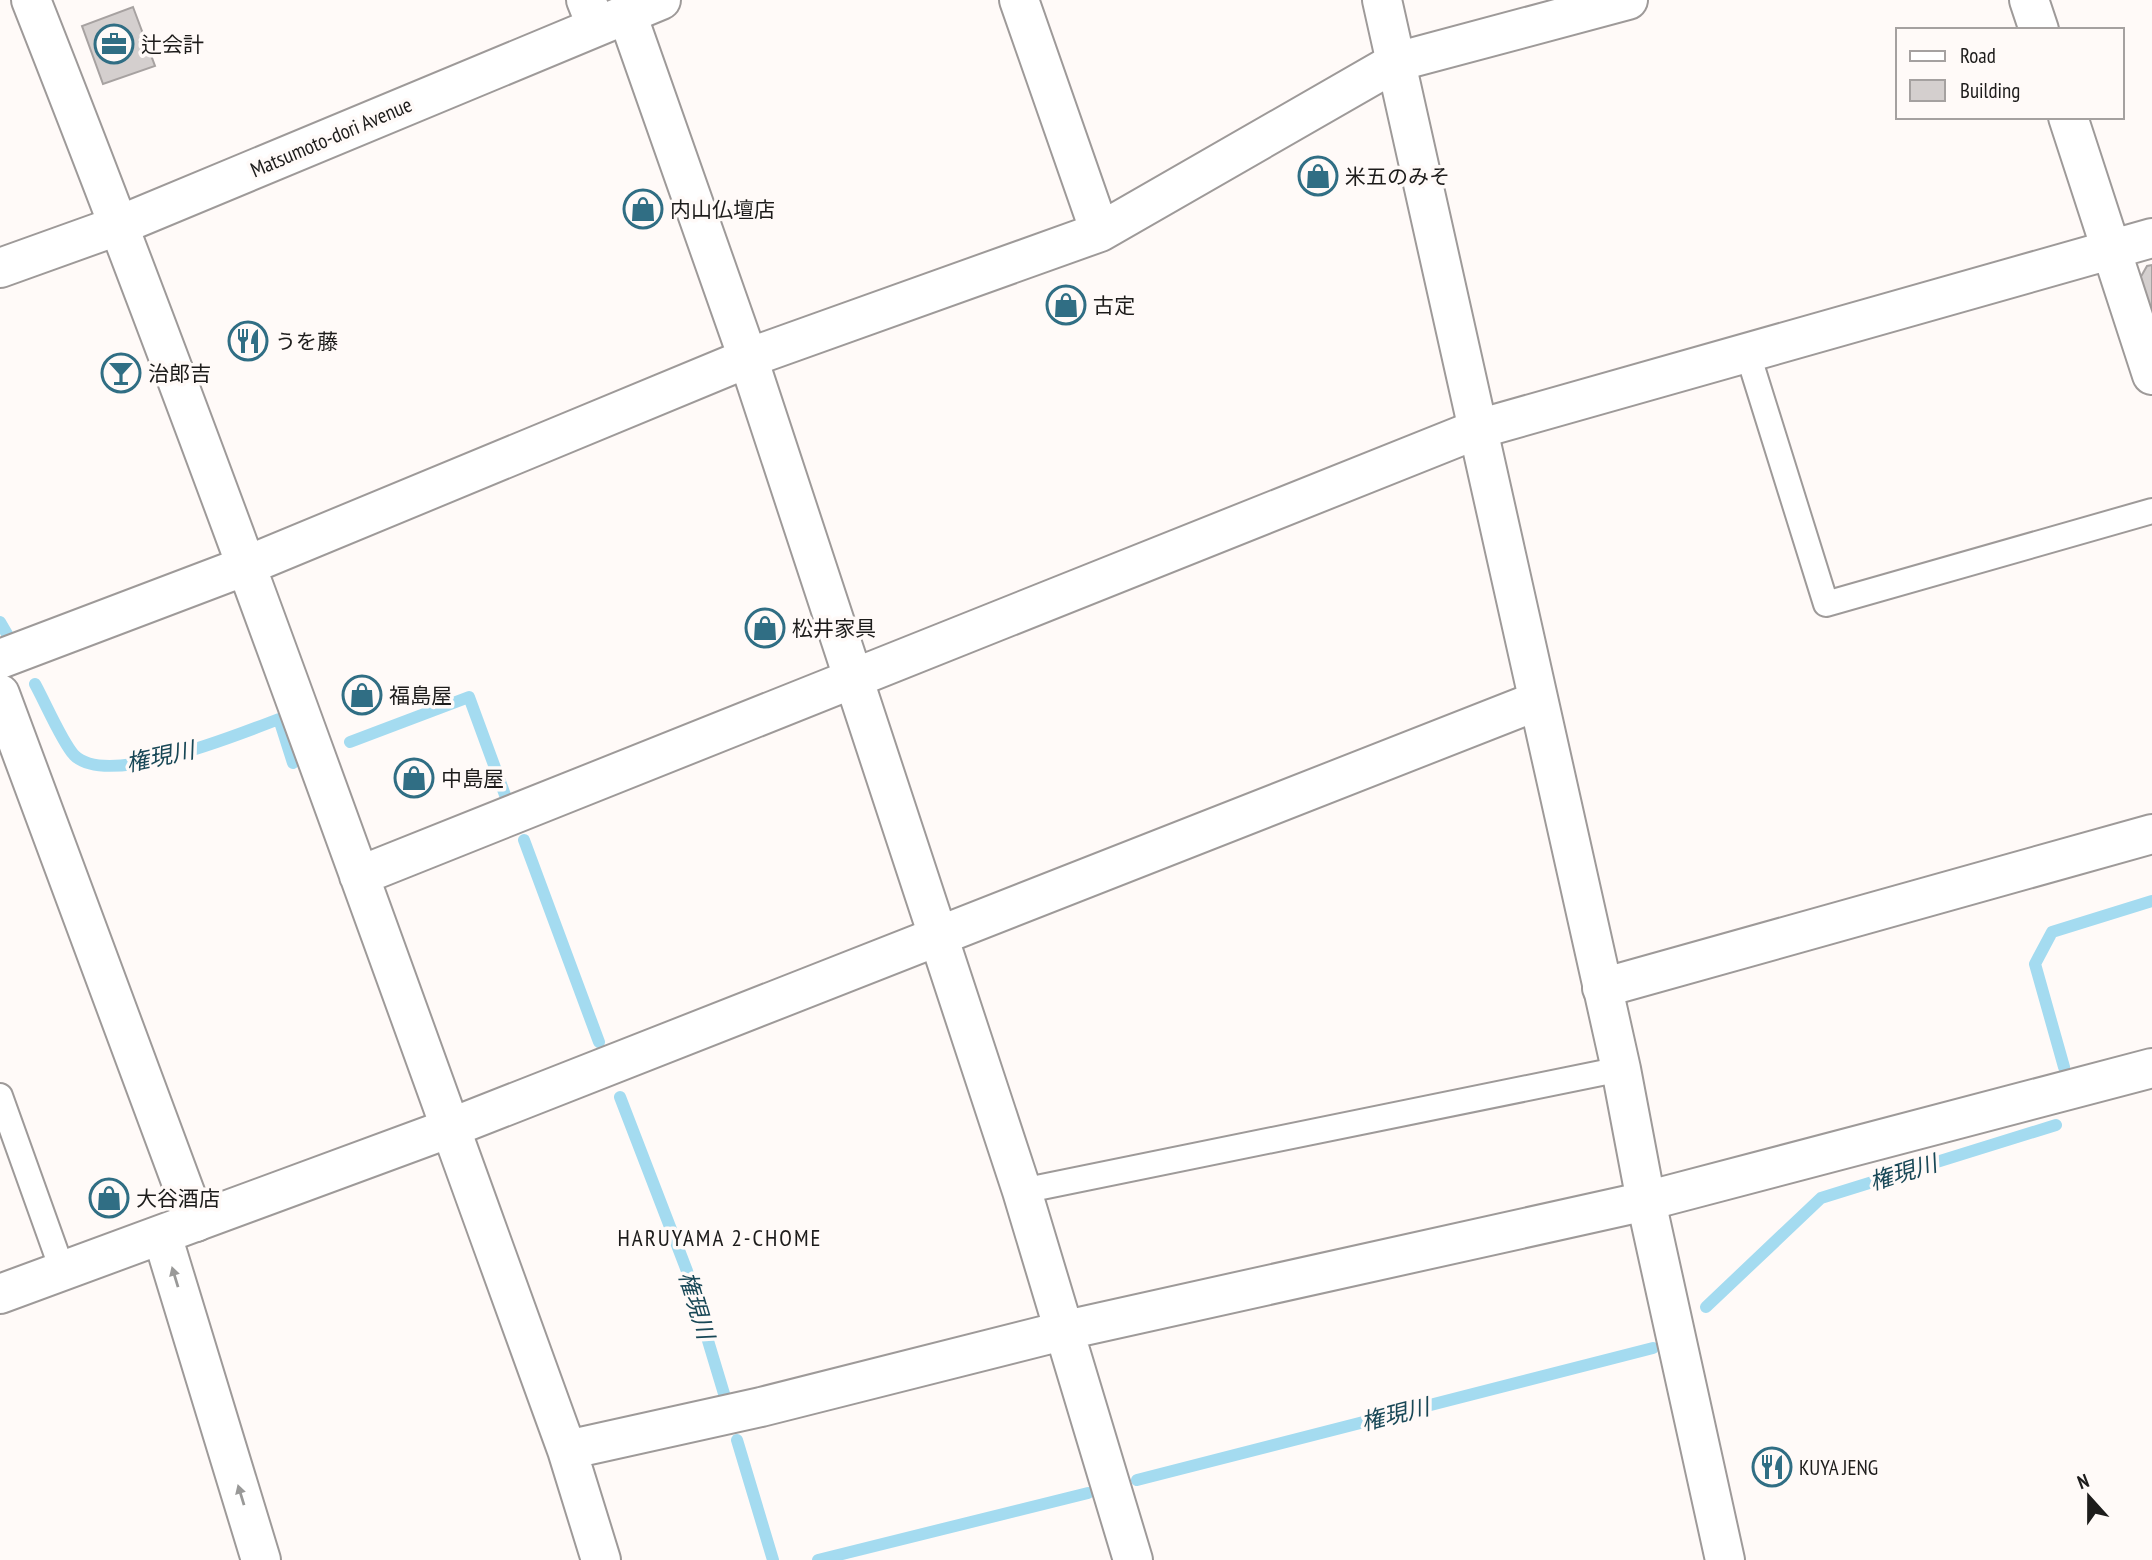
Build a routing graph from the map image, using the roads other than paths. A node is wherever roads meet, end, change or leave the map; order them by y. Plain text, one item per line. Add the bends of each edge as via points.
1 (31, 0) edge
2 (1018, 0) edge
3 (1381, 0) edge
4 (1628, 0) edge
5 (2029, 0) edge
6 (617, 10) edge
7 (2038, 28) edge
8 (1396, 62) junction
9 (2069, 119) edge
10 (120, 225) junction
11 (1100, 232) junction
12 (2152, 238) edge
13 (2111, 250) junction
14 (0, 268) edge
15 (1747, 351) junction
16 (748, 358) junction
17 (2152, 375) edge
18 (1478, 429) junction
19 (2152, 512) edge
20 (248, 565) junction
21 (1, 665) edge
22 (852, 681) junction
23 (1537, 701) junction
24 (2152, 834) edge
25 (359, 876) junction
26 (936, 935) junction
27 (1602, 988) junction
28 (2152, 1068) edge
29 (1621, 1069) junction
30 (0, 1096) edge
31 (450, 1128) junction
32 (1022, 1191) junction
33 (1646, 1201) junction
34 (179, 1228) junction
35 (63, 1272) junction
36 (0, 1294) edge
37 (1066, 1330) junction
38 (567, 1450) junction
39 (261, 1560) edge
40 (601, 1560) edge
41 (1133, 1560) edge
42 (1726, 1560) edge

1 - 10 street
2 - 11 street
3 - 8 street
4 - 8 street
5 - 7 street
6 - 10 street, Matsumoto-dori Avenue
6 - 16 street
8 - 11 street
8 - 18 street
9 - 13 street
10 - 14 street, Matsumoto-dori Avenue
10 - 20 street
11 - 16 street
12 - 13 street
13 - 15 street
13 - 17 street
15 - 18 street
15 - 19 lane via 1826,604
16 - 20 street
16 - 22 street
18 - 22 street
18 - 23 street
20 - 21 street
20 - 25 street
21 - 34 street
22 - 25 street
22 - 26 street
23 - 26 street
23 - 27 street
24 - 27 street
25 - 31 street
26 - 31 street
26 - 32 street
27 - 29 street
28 - 33 street
29 - 32 lane
29 - 33 street
30 - 35 lane
31 - 34 street
31 - 38 street
32 - 37 street
33 - 37 street
33 - 42 street
34 - 35 street
39 -> 34 street
35 - 36 street
37 - 38 street via 761,1407
37 - 41 street
38 - 40 street

